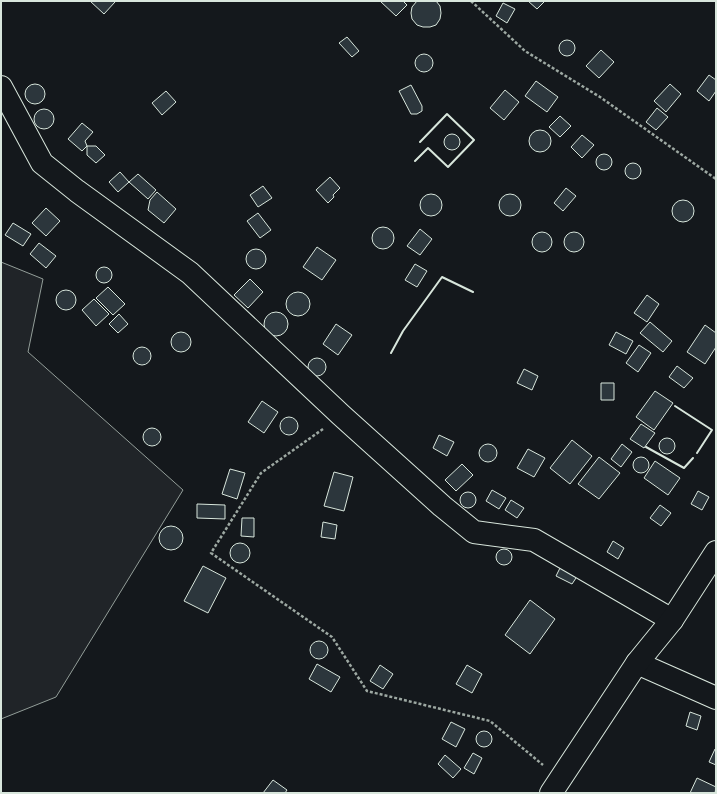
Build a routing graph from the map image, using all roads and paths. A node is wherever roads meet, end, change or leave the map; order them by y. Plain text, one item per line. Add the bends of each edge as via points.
1 (470, 1) edge
2 (1, 87) edge
3 (716, 179) edge
4 (341, 415) junction
5 (716, 552) edge
6 (672, 620) junction
7 (637, 663) junction
8 (716, 698) edge
9 (556, 786) edge

1 - 3 path via 525,51 600,97
2 - 4 street via 42,164 190,273
4 - 6 street via 474,532 534,540
4 - 9 path via 261,473 211,553 332,637 367,691 490,721
5 - 6 street
6 - 7 street
7 - 8 street
7 - 9 street

